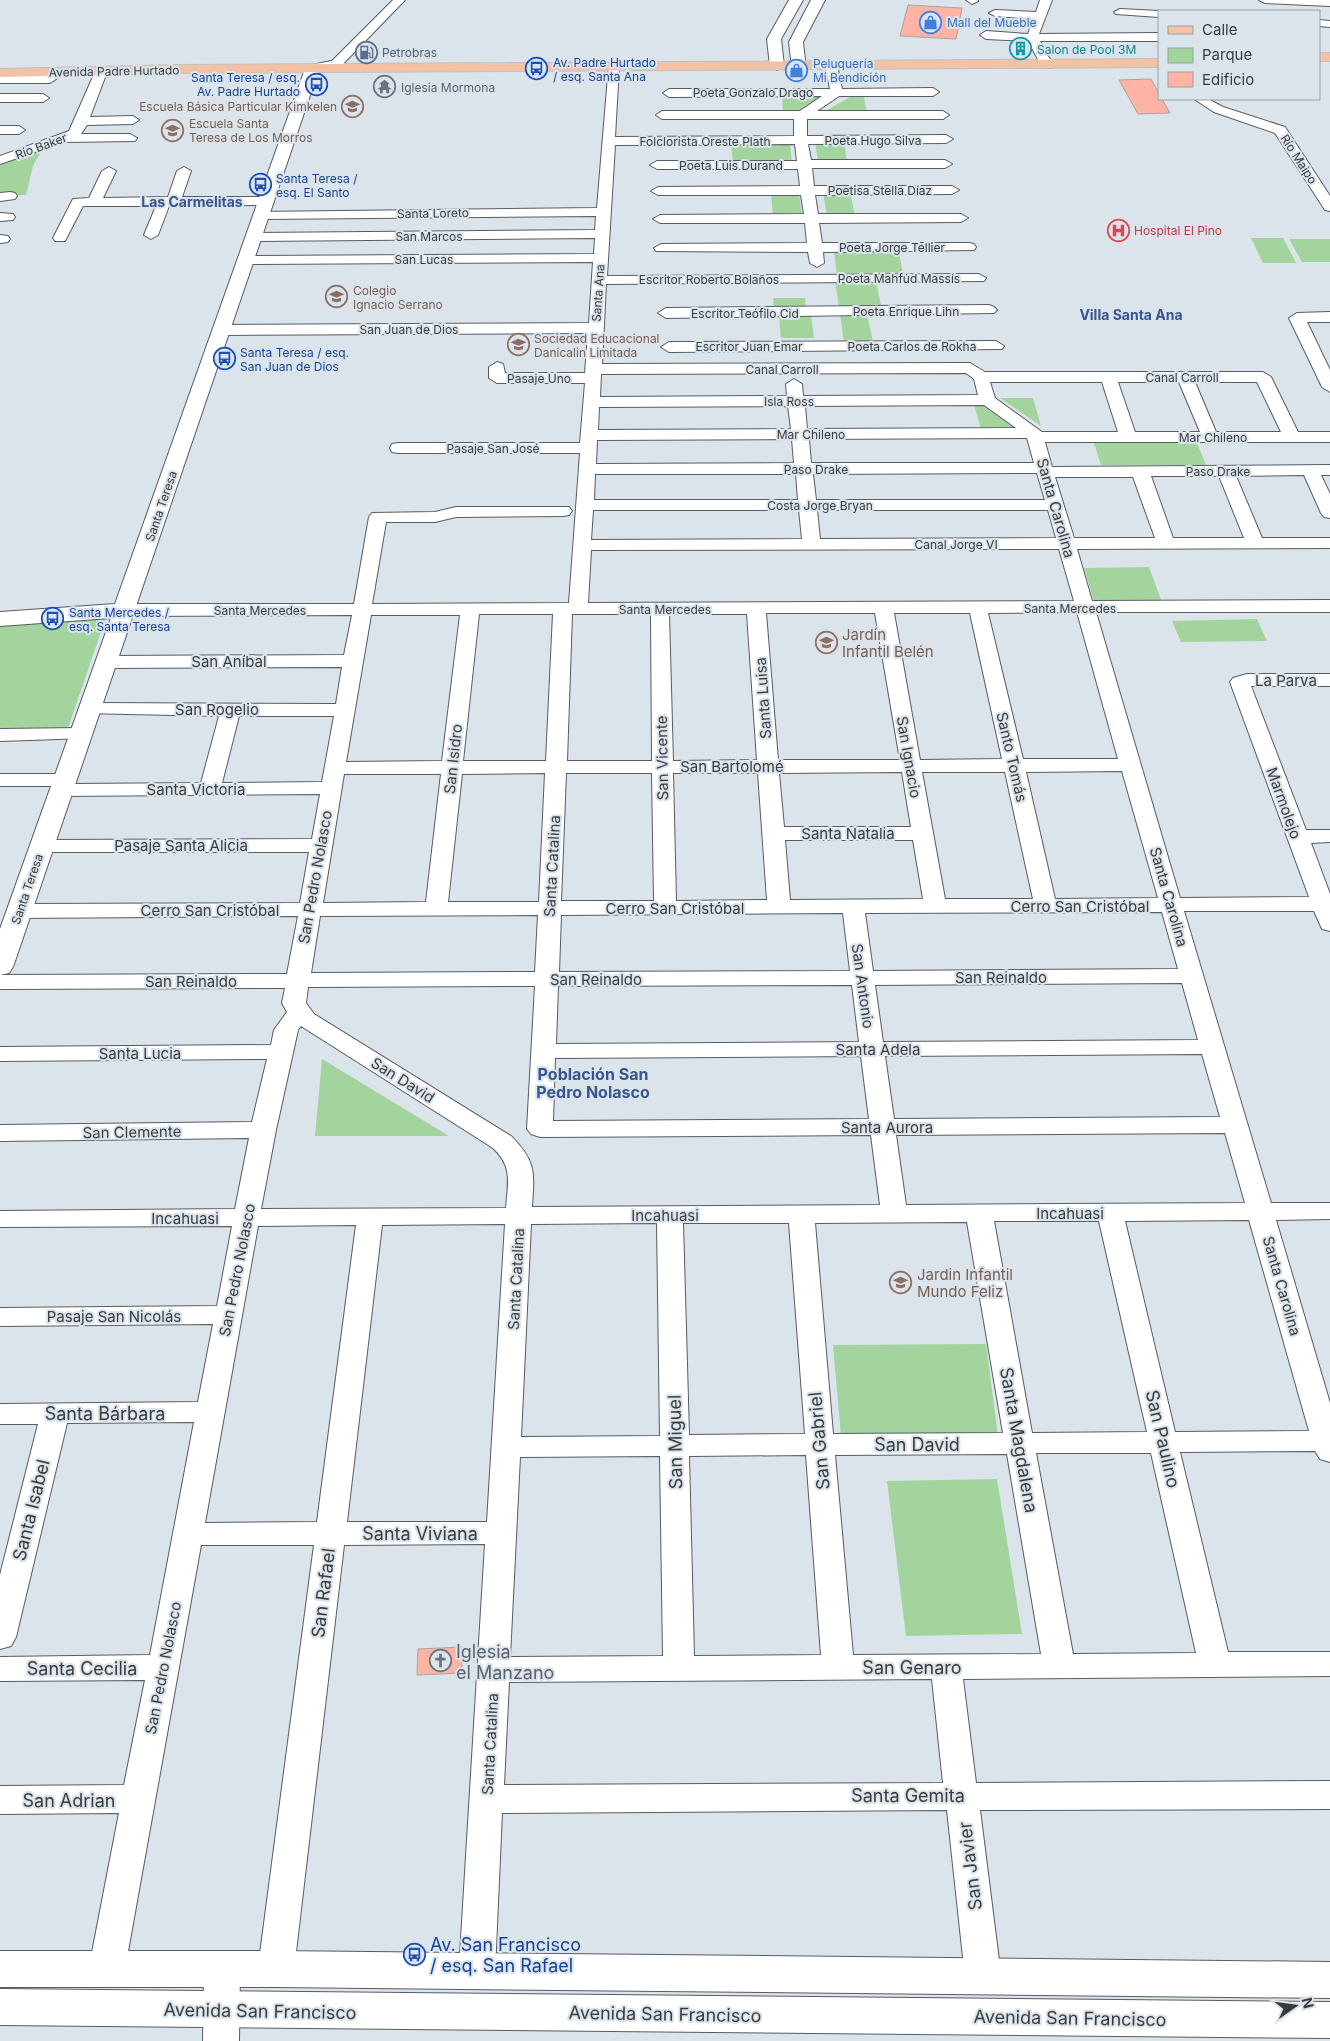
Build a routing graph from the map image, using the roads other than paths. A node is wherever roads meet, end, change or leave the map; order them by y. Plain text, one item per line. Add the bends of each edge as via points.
1 (399, 0) edge
2 (796, 0) edge
3 (818, 0) edge
4 (1046, 0) edge
5 (1123, 0) edge
6 (1265, 0) edge
7 (1330, 4) edge
8 (995, 14) dead end
9 (1158, 14) edge
10 (1040, 16) junction
11 (1117, 25) junction
12 (986, 35) dead end
13 (776, 36) junction
14 (799, 37) junction
15 (1158, 37) edge
16 (1032, 38) junction
17 (1158, 59) edge
18 (1047, 62) junction
19 (776, 63) junction
20 (796, 63) junction
21 (1158, 63) edge
22 (336, 64) junction
23 (831, 65) junction
24 (0, 66) edge
25 (613, 67) junction
26 (312, 69) junction
27 (101, 72) junction
28 (0, 73) edge
29 (0, 79) edge
30 (50, 79) dead end
31 (837, 92) junction
32 (933, 92) dead end
33 (669, 93) dead end
34 (0, 98) edge
35 (43, 98) dead end
36 (1202, 100) edge
37 (662, 115) dead end
38 (803, 115) junction
39 (943, 115) dead end
40 (133, 120) dead end
41 (82, 121) junction
42 (0, 130) edge
43 (20, 130) dead end
44 (66, 138) junction
45 (130, 138) dead end
46 (946, 139) dead end
47 (801, 140) junction
48 (609, 141) junction
49 (0, 160) edge
50 (944, 164) dead end
51 (657, 165) dead end
52 (804, 165) junction
53 (109, 171) dead end
54 (184, 171) dead end
55 (808, 190) junction
56 (952, 190) dead end
57 (658, 191) dead end
58 (94, 202) junction
59 (168, 202) junction
60 (1330, 206) edge
61 (265, 208) junction
62 (604, 212) junction
63 (432, 213) junction
64 (961, 218) dead end
65 (811, 219) junction
66 (660, 220) dead end
67 (602, 234) junction
68 (151, 235) dead end
69 (429, 236) junction
70 (255, 237) junction
71 (60, 238) dead end
72 (815, 247) junction
73 (969, 247) dead end
74 (661, 248) dead end
75 (601, 258) junction
76 (246, 260) junction
77 (425, 260) junction
78 (979, 278) dead end
79 (599, 280) junction
80 (822, 295) junction
81 (989, 310) dead end
82 (666, 314) dead end
83 (1330, 317) edge
84 (596, 328) junction
85 (222, 330) junction
86 (827, 337) junction
87 (996, 346) dead end
88 (669, 347) dead end
89 (497, 367) dead end
90 (792, 369) junction
91 (976, 373) junction
92 (593, 374) junction
93 (1108, 377) junction
94 (1186, 377) junction
95 (1330, 387) edge
96 (988, 400) junction
97 (796, 401) junction
98 (591, 402) junction
99 (800, 434) junction
100 (1035, 435) junction
101 (1128, 437) junction
102 (1210, 437) junction
103 (1292, 437) junction
104 (1330, 437) edge
105 (589, 441) junction
106 (398, 448) dead end
107 (587, 469) junction
108 (803, 469) junction
109 (1045, 470) junction
110 (1310, 470) junction
111 (1330, 470) edge
112 (1226, 471) junction
113 (1140, 472) junction
114 (1055, 504) junction
115 (585, 505) junction
116 (808, 505) junction
117 (563, 512) dead end
118 (1330, 513) edge
119 (1066, 543) junction
120 (1166, 543) junction
121 (1255, 543) junction
122 (1330, 543) edge
123 (812, 544) junction
124 (582, 545) junction
125 (1330, 606) edge
126 (756, 608) junction
127 (884, 608) junction
128 (978, 608) junction
129 (1085, 608) junction
130 (470, 609) junction
131 (570, 609) junction
132 (660, 609) junction
133 (124, 610) junction
134 (360, 610) junction
135 (0, 619) edge
136 (352, 661) junction
137 (106, 662) junction
138 (1330, 680) edge
139 (1241, 681) joint
140 (90, 709) junction
141 (231, 709) junction
142 (343, 710) junction
143 (81, 734) junction
144 (0, 735) edge
145 (1014, 765) junction
146 (1130, 765) junction
147 (662, 766) junction
148 (768, 766) junction
149 (911, 766) junction
150 (452, 767) junction
151 (556, 767) junction
152 (332, 778) junction
153 (0, 780) edge
154 (63, 785) junction
155 (210, 789) junction
156 (922, 833) junction
157 (773, 834) junction
158 (1297, 836) junction
159 (1330, 836) edge
160 (320, 845) junction
161 (42, 846) junction
162 (1171, 905) junction
163 (935, 906) junction
164 (1046, 906) junction
165 (779, 907) junction
166 (853, 907) junction
167 (550, 908) junction
168 (665, 908) junction
169 (436, 909) junction
170 (310, 910) junction
171 (1328, 911) edge
172 (12, 917) edge
173 (0, 967) edge
174 (1192, 976) junction
175 (862, 978) junction
176 (547, 979) junction
177 (298, 980) junction
178 (0, 982) edge
179 (299, 1012) junction
180 (1212, 1048) junction
181 (872, 1049) junction
182 (543, 1051) junction
183 (280, 1052) junction
184 (0, 1054) edge
185 (1235, 1125) junction
186 (882, 1127) junction
187 (540, 1129) junction
188 (263, 1130) junction
189 (0, 1133) edge
190 (508, 1148) junction
191 (1260, 1211) junction
192 (1330, 1211) edge
193 (1110, 1212) junction
194 (979, 1213) junction
195 (801, 1214) junction
196 (894, 1214) junction
197 (670, 1215) junction
198 (520, 1216) junction
199 (370, 1217) junction
200 (247, 1218) junction
201 (0, 1219) edge
202 (229, 1315) junction
203 (0, 1317) edge
204 (211, 1412) junction
205 (55, 1413) junction
206 (0, 1414) edge
207 (1164, 1442) junction
208 (1020, 1443) junction
209 (819, 1445) junction
210 (675, 1446) junction
211 (506, 1447) junction
212 (1328, 1447) edge
213 (502, 1533) junction
214 (188, 1534) junction
215 (330, 1534) junction
216 (0, 1637) edge
217 (1330, 1664) edge
218 (1215, 1665) junction
219 (1059, 1666) junction
220 (163, 1667) junction
221 (946, 1667) junction
222 (838, 1668) junction
223 (0, 1669) edge
224 (680, 1669) junction
225 (494, 1670) junction
226 (961, 1795) junction
227 (1330, 1795) edge
228 (138, 1799) junction
229 (487, 1799) junction
230 (0, 1800) edge
231 (107, 1968) junction
232 (222, 1968) junction
233 (0, 1969) edge
234 (276, 1969) junction
235 (477, 1971) junction
236 (983, 1976) junction
237 (1330, 1980) edge
238 (0, 2007) edge
239 (1330, 2020) edge
240 (221, 2026) edge

1 - 22 street
2 - 13 street
3 - 14 street
4 - 10 street
5 - 11 street
6 - 7 street
8 - 10 street
9 - 11 street
10 - 16 street
11 - 15 street
11 - 16 street
12 - 16 street
13 - 14 street
13 - 19 street via 773,43
14 - 20 street
16 - 18 street
17 - 18 main road, Avenida Padre Hurtado
18 - 20 main road, Avenida Padre Hurtado
18 - 21 main road, Avenida Padre Hurtado
18 - 23 main road, Avenida Padre Hurtado
19 - 20 main road, Avenida Padre Hurtado
19 - 22 main road, Avenida Padre Hurtado
19 - 25 main road, Avenida Padre Hurtado
20 - 23 main road, Avenida Padre Hurtado
22 - 24 main road, Avenida Padre Hurtado
22 - 26 street
23 - 31 street
25 - 26 main road, Avenida Padre Hurtado
25 - 48 street, Santa Ana
26 - 27 main road, Avenida Padre Hurtado
26 - 61 street, Santa Teresa
27 - 28 main road, Avenida Padre Hurtado
27 - 41 street, Río Baker
29 - 30 street
31 - 32 street, Poeta Gonzalo Drago
31 - 33 street, Poeta Gonzalo Drago
31 - 38 street
34 - 35 street
36 - 60 street, Río Maipo via 1221,110 1280,130
37 - 38 street
38 - 39 street
38 - 47 street via 799,121
40 - 41 street
41 - 44 street, Río Baker via 77,131
42 - 43 street
44 - 45 street
44 - 49 street, Río Baker
46 - 47 street, Poeta Hugo Silva
47 - 48 street, Folclorista Oreste Plath
47 - 52 street
48 - 62 street, Santa Ana
50 - 52 street, Poeta Luis Durand
51 - 52 street, Poeta Luis Durand
52 - 55 street
53 - 58 street
54 - 59 street
55 - 56 street, Poetisa Stella Díaz
55 - 57 street, Poetisa Stella Díaz
55 - 65 street
58 - 59 street, Santa Loreto
58 - 71 street, Santa Loreto via 78,202
59 - 61 street, Santa Loreto
59 - 68 street
61 - 63 street, Santa Loreto
61 - 70 street, Santa Teresa
62 - 63 street, Santa Loreto
62 - 67 street, Santa Ana
63 - 69 street
64 - 65 street
65 - 66 street
65 - 72 street
67 - 69 street, San Marcos
67 - 75 street, Santa Ana
69 - 70 street, San Marcos
69 - 77 street
70 - 76 street, Santa Teresa
72 - 73 street, Poeta Jorge Tellier
72 - 74 street, Poeta Jorge Tellier
72 - 80 street
75 - 77 street, San Lucas
75 - 79 street, Santa Ana
76 - 77 street, San Lucas
76 - 85 street, Santa Teresa
78 - 80 street, Poeta Mahfúd Massís
79 - 80 street, Escritor Roberto Bolaños
79 - 84 street, Santa Ana
80 - 81 street, Poeta Enrique Lihn
80 - 82 street, Escritor Teófilo Cid
80 - 86 street
83 - 95 street via 1297,318
84 - 85 street, San Juan de Dios
84 - 92 street, Santa Ana
85 - 133 street, Santa Teresa
86 - 87 street, Poeta Carlos de Rokha
86 - 88 street, Escritor Juan Emar
89 - 92 street, Pasaje Uno via 496,378
90 - 91 street, Canal Carroll
90 - 92 street, Canal Carroll
90 - 97 street
91 - 93 street, Canal Carroll
91 - 96 street
92 - 98 street, Santa Ana
93 - 94 street, Canal Carroll
93 - 101 street
94 - 102 street
94 - 103 street, Canal Carroll via 1263,377
96 - 97 street, Isla Ross
96 - 100 street
97 - 98 street, Isla Ross
97 - 99 street
98 - 105 street, Santa Ana
99 - 100 street, Mar Chileno
99 - 105 street, Mar Chileno
99 - 108 street
100 - 101 street, Mar Chileno
100 - 109 street, Santa Carolina
101 - 102 street, Mar Chileno
102 - 103 street, Mar Chileno
103 - 104 street, Mar Chileno
105 - 106 street, Pasaje San José
105 - 107 street, Santa Ana
107 - 108 street, Paso Drake
107 - 115 street, Santa Ana
108 - 109 street, Paso Drake
108 - 116 street
109 - 113 street, Paso Drake
109 - 114 street, Santa Carolina
110 - 111 street, Paso Drake
110 - 112 street, Paso Drake
110 - 118 street
112 - 113 street, Paso Drake
112 - 121 street
113 - 120 street
114 - 116 street, Costa Jorge Bryan
114 - 119 street, Santa Carolina
115 - 116 street, Costa Jorge Bryan
115 - 124 street, Santa Ana
116 - 123 street
117 - 134 street, San Pedro Nolasco via 456,512 435,518 378,518
119 - 120 street, Canal Jorge VI
119 - 123 street, Canal Jorge VI
119 - 129 street, Santa Carolina
120 - 121 street, Canal Jorge VI
121 - 122 street, Canal Jorge VI
123 - 124 street, Canal Jorge VI
124 - 131 street, Santa Ana
125 - 129 street, Santa Mercedes
126 - 127 street, Santa Mercedes
126 - 132 street, Santa Mercedes
126 - 148 street, Santa Luisa
127 - 128 street, Santa Mercedes
127 - 149 street, San Ignacio
128 - 129 street, Santa Mercedes
128 - 145 street, Santo Tomás
129 - 146 street, Santa Carolina
130 - 131 street, Santa Mercedes
130 - 134 street, Santa Mercedes
130 - 150 street, San Isidro
131 - 132 street, Santa Mercedes
131 - 151 street, Santa Catalina
132 - 147 street, San Vicente
133 - 134 street, Santa Mercedes
133 - 135 street, Santa Mercedes
133 - 137 street, Santa Teresa
134 - 136 street, San Pedro Nolasco
136 - 137 street, San Aníbal
136 - 142 street, San Pedro Nolasco
137 - 140 street, Santa Teresa
138 - 139 street, La Parva
139 - 158 street, Marmolejo
140 - 141 street, San Rogelio
140 - 143 street, Santa Teresa
141 - 142 street, San Rogelio
141 - 155 street
142 - 152 street, San Pedro Nolasco
143 - 144 street
143 - 154 street, Santa Teresa
145 - 146 street, San Bartolomé
145 - 149 street, San Bartolomé
145 - 164 street, Santo Tomás
146 - 162 street, Santa Carolina
147 - 148 street, San Bartolomé
147 - 151 street, San Bartolomé
147 - 168 street, San Vicente
148 - 149 street, San Bartolomé
148 - 157 street, Santa Luisa
149 - 156 street, San Ignacio
150 - 151 street, San Bartolomé
150 - 152 street, San Bartolomé
150 - 169 street, San Isidro
151 - 167 street, Santa Catalina
152 - 155 street, Santa Victoria
152 - 160 street, San Pedro Nolasco
153 - 154 street, Santa Victoria
154 - 155 street, Santa Victoria
154 - 161 street, Santa Teresa
156 - 157 street, Santa Natalia
156 - 163 street, San Ignacio
157 - 165 street, Santa Luisa
158 - 159 street
158 - 171 street, Marmolejo
160 - 161 street, Pasaje Santa Alicia
160 - 170 street, San Pedro Nolasco
161 - 172 street, Santa Teresa
162 - 164 street, Cerro San Cristóbal
162 - 171 street, Cerro San Cristóbal
162 - 174 street, Santa Carolina
163 - 164 street, Cerro San Cristóbal
163 - 166 street, Cerro San Cristóbal
165 - 166 street, Cerro San Cristóbal
165 - 168 street, Cerro San Cristóbal
166 - 175 street, San Antonio
167 - 168 street, Cerro San Cristóbal
167 - 169 street, Cerro San Cristóbal
167 - 176 street, Santa Catalina
169 - 170 street, Cerro San Cristóbal
170 - 172 street, Cerro San Cristóbal
170 - 177 street, San Pedro Nolasco
172 - 173 street, Santa Teresa
174 - 175 street, San Reinaldo
174 - 180 street, Santa Carolina
175 - 176 street, San Reinaldo
175 - 181 street, San Antonio
176 - 177 street, San Reinaldo
176 - 182 street, Santa Catalina
177 - 178 street, San Reinaldo
177 - 179 street, San Pedro Nolasco via 294,1003
179 - 183 street, San Pedro Nolasco via 288,1024
179 - 190 street, San David
180 - 181 street, Santa Adela
180 - 185 street, Santa Carolina
181 - 182 street, Santa Adela
181 - 186 street, San Antonio
182 - 187 street, Santa Catalina
183 - 184 street, Santa Lucia
183 - 188 street, San Pedro Nolasco
185 - 186 street, Santa Aurora
185 - 191 street, Santa Carolina
186 - 187 street, Santa Aurora
186 - 196 street, San Antonio
187 - 190 street
188 - 189 street, San Clemente
188 - 200 street, San Pedro Nolasco
190 - 198 street, Santa Catalina via 521,1170
191 - 192 street, Incahuasi
191 - 193 street, Incahuasi
191 - 212 street, Santa Carolina
193 - 194 street, Incahuasi
193 - 207 street, San Paulino
194 - 196 street, Incahuasi
194 - 208 street, Santa Magdalena
195 - 196 street, Incahuasi
195 - 197 street, Incahuasi
195 - 209 street, San Gabriel
197 - 198 street, Incahuasi
197 - 210 street, San Miguel
198 - 199 street, Incahuasi
198 - 211 street, Santa Catalina
199 - 200 street, Incahuasi
199 - 215 street, San Rafael
200 - 201 street, Incahuasi
200 - 202 street, San Pedro Nolasco
202 - 203 street, Pasaje San Nicolás
202 - 204 street, San Pedro Nolasco
204 - 205 street, Santa Bárbara
204 - 214 street, San Pedro Nolasco
205 - 206 street, Santa Bárbara
205 - 216 street, Santa Isabel
207 - 208 street, San David
207 - 212 street, San David
207 - 218 street, San Paulino
208 - 209 street, San David
208 - 219 street, Santa Magdalena
209 - 210 street, San David
209 - 222 street, San Gabriel
210 - 211 street, San David
210 - 224 street, San Miguel
211 - 213 street, Santa Catalina
213 - 215 street, Santa Viviana
213 - 225 street, Santa Catalina
214 - 215 street, Santa Viviana
214 - 220 street, San Pedro Nolasco
215 - 234 street, San Rafael
217 - 218 street, San Genaro
218 - 219 street, San Genaro
219 - 221 street, San Genaro
220 - 223 street, Santa Cecilia
220 - 228 street, San Pedro Nolasco
221 - 222 street, San Genaro
221 - 226 street, San Javier
222 - 224 street, San Genaro
224 - 225 street, San Genaro
225 - 229 street, Santa Catalina
226 - 227 street, Santa Gemita
226 - 229 street, Santa Gemita
226 - 236 street, San Javier
228 - 230 street, San Adrian
228 - 231 street, San Pedro Nolasco
229 - 235 street, Santa Catalina
231 - 232 street
231 - 233 street
232 - 234 street
232 - 240 street
234 - 235 street
235 - 236 street
236 - 237 street
238 - 240 street, Avenida San Francisco
239 - 240 street, Avenida San Francisco

